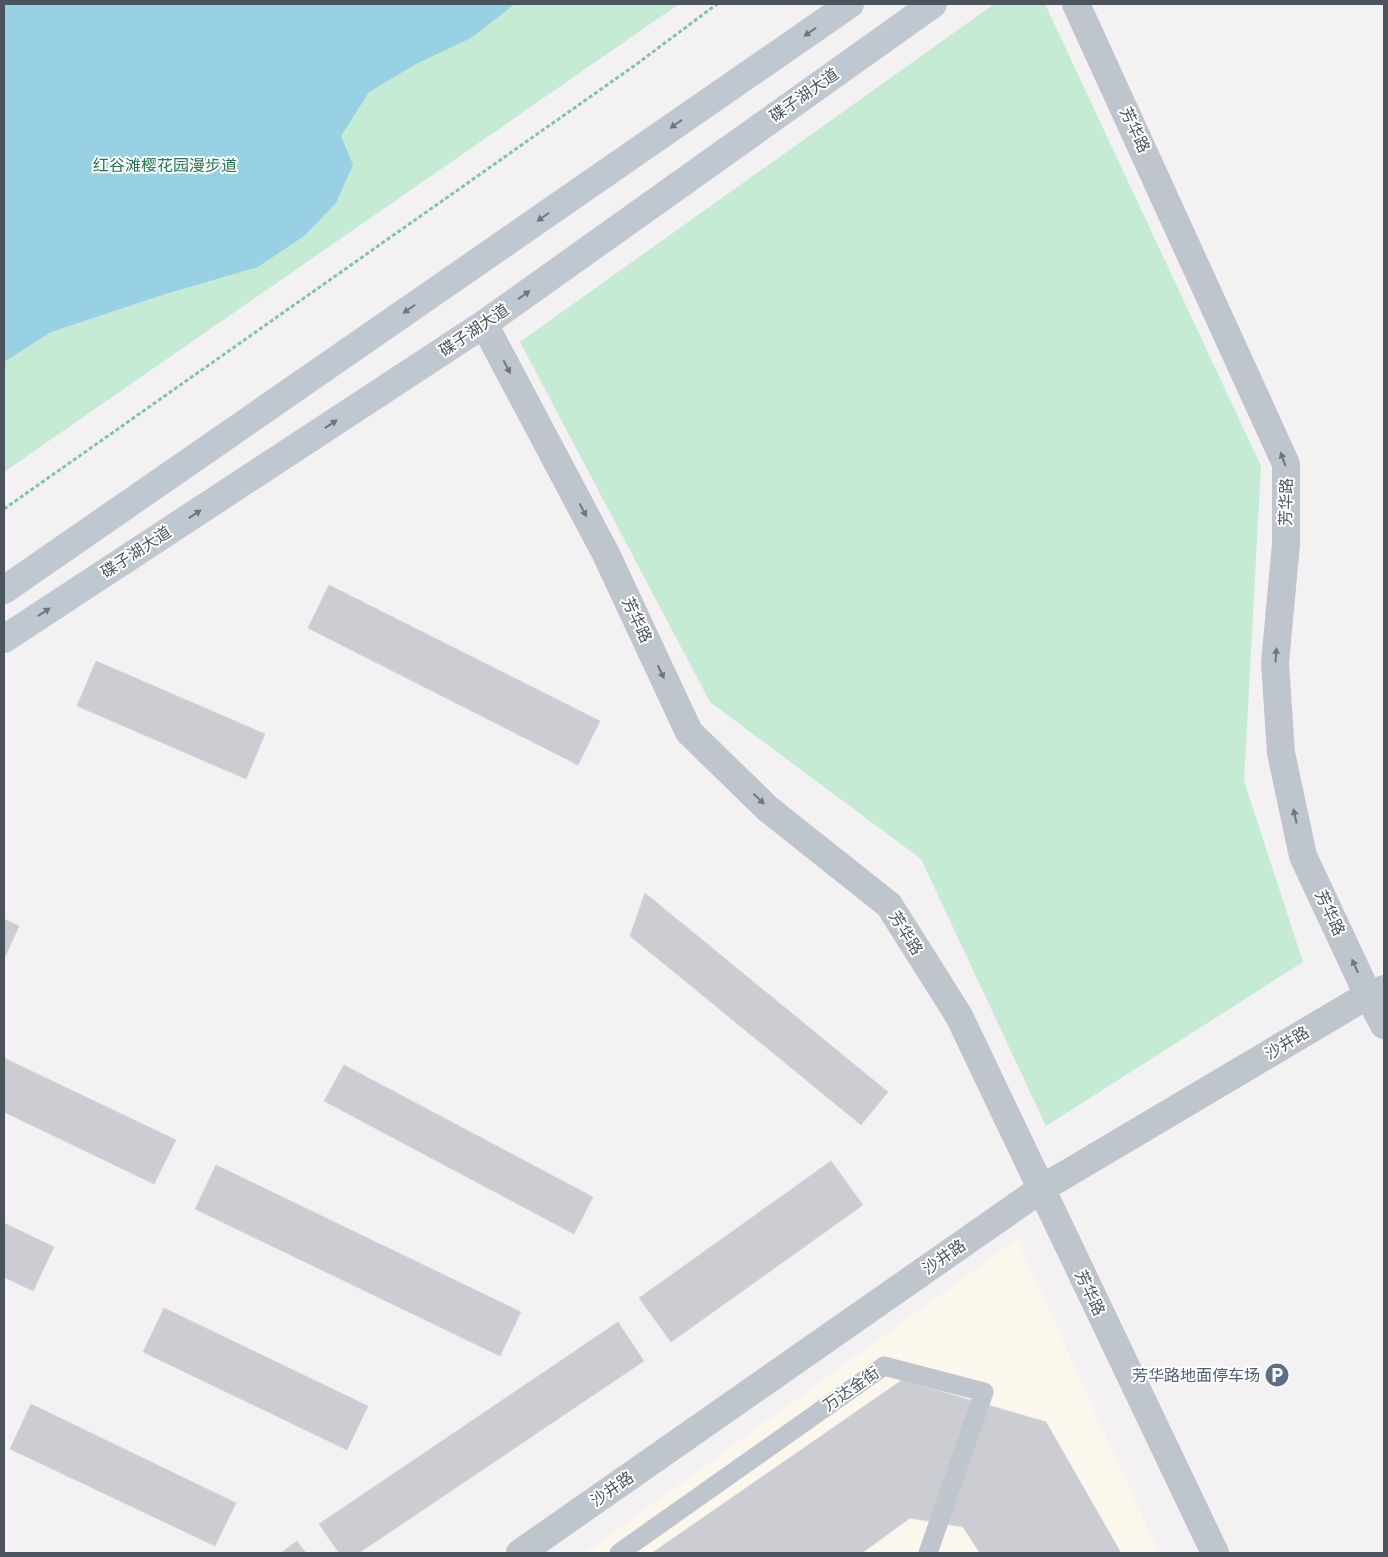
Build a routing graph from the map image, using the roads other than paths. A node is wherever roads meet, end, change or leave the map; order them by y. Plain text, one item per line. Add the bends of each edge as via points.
1 (850, 4) edge
2 (933, 4) edge
3 (1076, 4) edge
4 (484, 324) junction
5 (4, 590) edge
6 (4, 639) edge
7 (1376, 992) edge
8 (1384, 1025) edge
9 (1041, 1189) junction
10 (520, 1553) edge
11 (619, 1553) edge
12 (928, 1553) edge
13 (1214, 1553) edge

1 -> 5 main road
4 -> 2 main road, 碟子湖大道
7 -> 3 street, 芳华路 via 1303,856 1281,753 1275,663 1286,544 1286,464
6 -> 4 main road, 碟子湖大道
4 -> 9 street, 芳华路 via 606,554 689,732 768,809 888,905 958,1016
7 - 8 street, 芳华路
7 - 9 street, 沙井路
9 - 10 street, 沙井路
9 - 13 street, 芳华路
11 - 12 street, 万达金街 via 884,1366 984,1392

